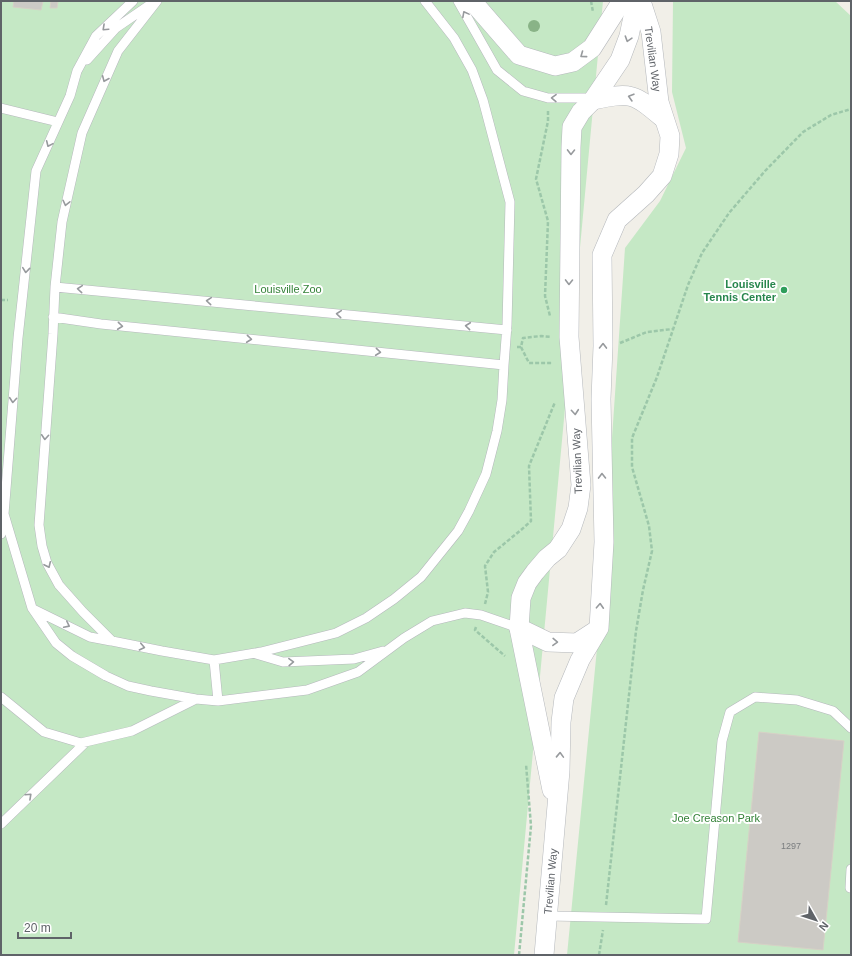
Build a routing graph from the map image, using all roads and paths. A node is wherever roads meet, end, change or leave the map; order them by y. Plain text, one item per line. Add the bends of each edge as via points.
1 (133, 1) edge
2 (156, 1) edge
3 (425, 1) edge
4 (458, 1) edge
5 (472, 1) edge
6 (591, 1) edge
7 (622, 1) edge
8 (634, 1) edge
9 (641, 1) edge
10 (604, 31) junction
11 (77, 71) junction
12 (548, 98) junction
13 (593, 100) junction
14 (1, 108) edge
15 (851, 109) edge
16 (663, 118) junction
17 (58, 122) junction
18 (55, 287) junction
19 (53, 317) junction
20 (550, 317) dead end
21 (507, 330) junction
22 (554, 332) dead end
23 (553, 337) dead end
24 (521, 347) dead end
25 (554, 357) dead end
26 (504, 365) junction
27 (555, 395) dead end
28 (4, 514) junction
29 (1, 534) edge
30 (32, 608) junction
31 (481, 615) junction
32 (519, 628) junction
33 (599, 628) junction
34 (112, 641) junction
35 (389, 649) junction
36 (253, 653) junction
37 (507, 657) dead end
38 (214, 660) junction
39 (1, 697) edge
40 (196, 699) junction
41 (218, 701) junction
42 (851, 728) edge
43 (86, 742) junction
44 (526, 760) dead end
45 (556, 808) junction
46 (1, 824) edge
47 (851, 869) edge
48 (850, 888) dead end
49 (547, 916) junction
50 (605, 917) junction
51 (519, 955) edge
52 (544, 955) edge
53 (599, 955) edge

1 -> 11 lane via 96,36
2 - 11 lane via 116,28
2 -> 18 lane via 118,50 82,133 62,222
3 - 21 lane via 454,38 472,70 484,100 510,202
12 -> 4 lane via 523,90 497,70
10 -> 5 street via 592,48 573,62 555,66 519,55
6 - 10 path via 594,16 592,24
7 - 10 street
8 -> 13 street, Trevilian Way via 629,36 620,60
9 - 16 street, Trevilian Way via 651,32
11 - 17 lane via 70,96
13 -> 12 lane
12 - 20 path via 548,121 536,179 548,221 545,296
16 -> 13 street, Trevilian Way via 642,100 632,96 615,95
13 -> 32 street, Trevilian Way via 581,112 572,127 571,147 569,337 581,485 578,508 571,529 558,549 547,558 527,584 521,598
14 - 17 lane
15 - 50 path via 832,114 804,132 765,171 729,213 702,253 632,438 632,467 649,526 652,551 636,631
33 -> 16 street, Trevilian Way via 604,542 601,399 602,255 617,220 662,176 669,154 670,136
17 -> 28 lane via 36,170 18,338
18 - 19 lane
21 -> 18 lane
19 -> 26 lane
19 -> 34 lane via 39,525 42,546 46,563 59,585
21 - 26 lane
22 - 23 path
24 - 25 path via 529,363 555,363
26 - 36 lane via 497,431 486,474 458,531 421,577 366,618 336,633
27 - 31 path via 555,402 529,466 531,521 494,552 485,566 488,592
28 - 29 lane
28 - 30 lane
30 -> 34 lane via 90,637
30 - 40 lane via 56,643 72,656 106,676 128,686
31 - 32 lane
31 - 35 lane via 464,613 432,621
31 - 37 path via 475,630
32 -> 33 street via 548,642 576,643
32 - 45 street, Trevilian Way
45 -> 33 street, Trevilian Way via 564,698 580,660
34 -> 38 lane
36 -> 35 lane via 283,662 354,659
35 - 41 lane via 358,672 307,690
36 - 38 lane
38 - 41 lane
39 - 43 lane via 44,732 81,743
40 - 41 lane
40 - 43 lane via 132,731
42 - 50 lane via 833,711 797,700 755,697 730,712 722,741 706,918
46 -> 43 lane
44 - 51 path via 531,826
45 - 49 street, Trevilian Way
47 - 48 lane
49 - 50 lane
49 - 52 street, Trevilian Way
50 - 53 path

